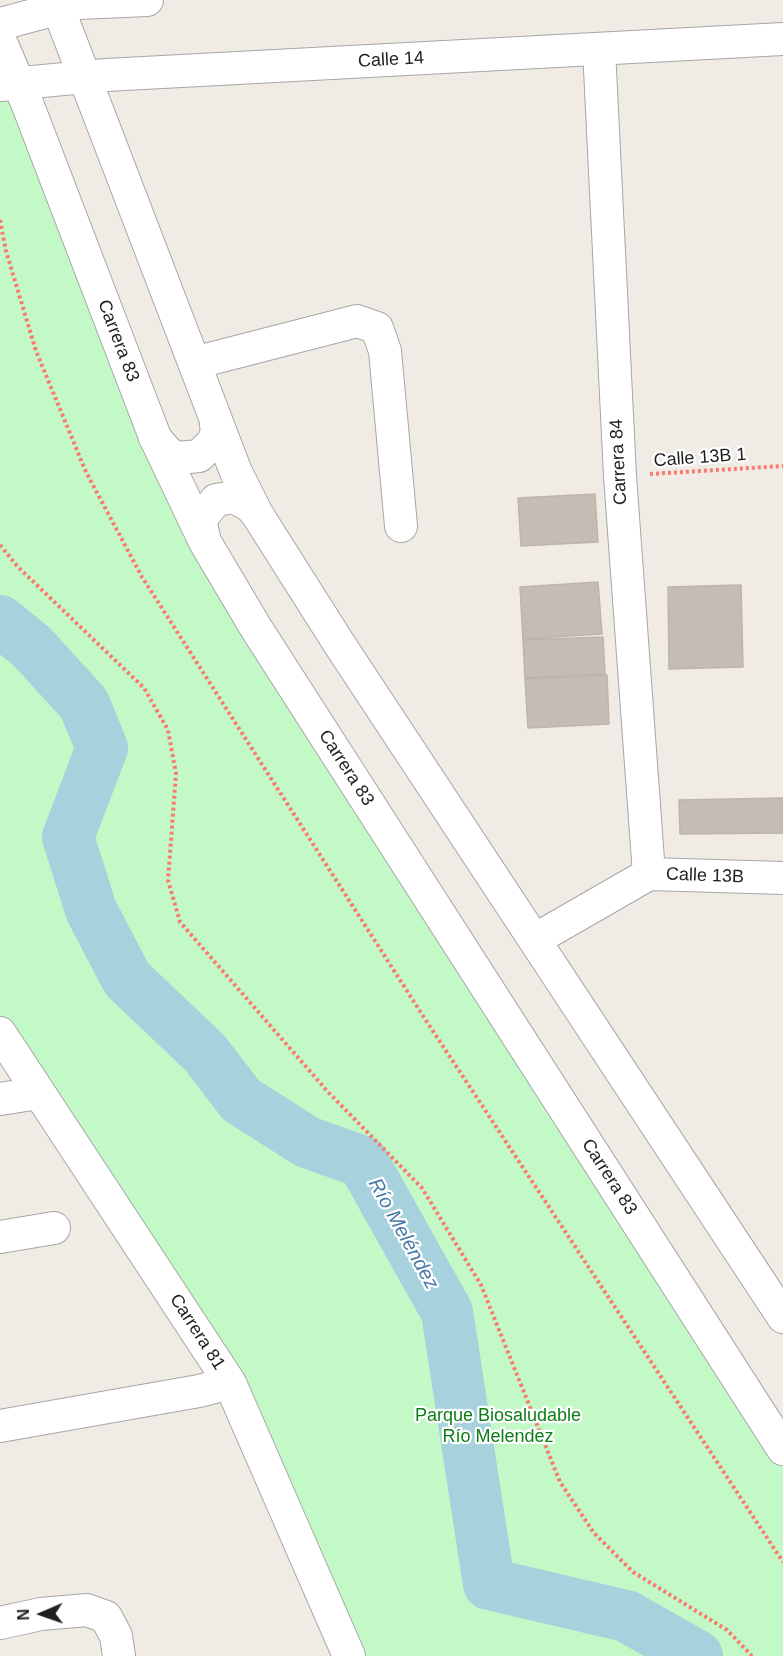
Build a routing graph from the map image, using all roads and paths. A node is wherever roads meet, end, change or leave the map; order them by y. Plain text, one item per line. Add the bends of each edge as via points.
1 (138, 0) edge
2 (147, 0) edge
3 (56, 4) edge
4 (0, 24) edge
5 (783, 39) edge
6 (0, 40) edge
7 (599, 49) junction
8 (83, 78) junction
9 (9, 84) edge
10 (0, 220) edge
11 (0, 245) edge
12 (6, 251) junction
13 (194, 363) junction
14 (215, 417) junction
15 (155, 437) junction
16 (783, 466) edge
17 (620, 476) junction
18 (257, 514) junction
19 (401, 526) dead end
20 (204, 542) junction
21 (0, 545) edge
22 (649, 874) junction
23 (783, 879) edge
24 (536, 939) junction
25 (0, 1033) edge
26 (39, 1093) junction
27 (0, 1099) edge
28 (54, 1228) dead end
29 (0, 1238) edge
30 (783, 1317) edge
31 (230, 1383) junction
32 (0, 1426) edge
33 (783, 1449) edge
34 (783, 1562) edge
35 (0, 1623) edge
36 (119, 1656) edge
37 (349, 1656) edge
38 (752, 1656) edge

1 - 2 street
1 - 3 street
3 - 4 street
3 - 8 street
5 - 7 street, Calle 14
6 - 9 street, Carrera 83
7 - 8 street, Calle 14
7 - 17 street, Carrera 84
8 - 9 street, Calle 14
8 - 13 street
9 - 15 street, Carrera 83
10 - 12 path
11 - 12 path
12 - 34 path via 36,351 86,472 142,578 425,1019
13 - 14 street
13 - 19 street via 357,321 377,328 385,351
14 - 15 street via 213,442 199,456 178,458 168,453
14 - 18 street
15 - 20 street, Carrera 83
16 - 17 path, Calle 13B 1
17 - 22 street, Carrera 84
18 - 20 street via 234,497 216,500 201,524
18 - 24 street
20 - 33 street, Carrera 83
21 - 38 path via 144,688 168,729 176,774 168,880 180,922 328,1092 422,1188 481,1285 560,1482 594,1533 633,1572 727,1630
22 - 23 street, Calle 13B
22 - 24 street, Calle 13B
24 - 30 street
25 - 26 street, Carrera 81
26 - 27 street
26 - 31 street, Carrera 81
28 - 29 street
31 - 32 street
31 - 37 street, Carrera 81
35 - 36 street via 87,1610 106,1617 116,1636

